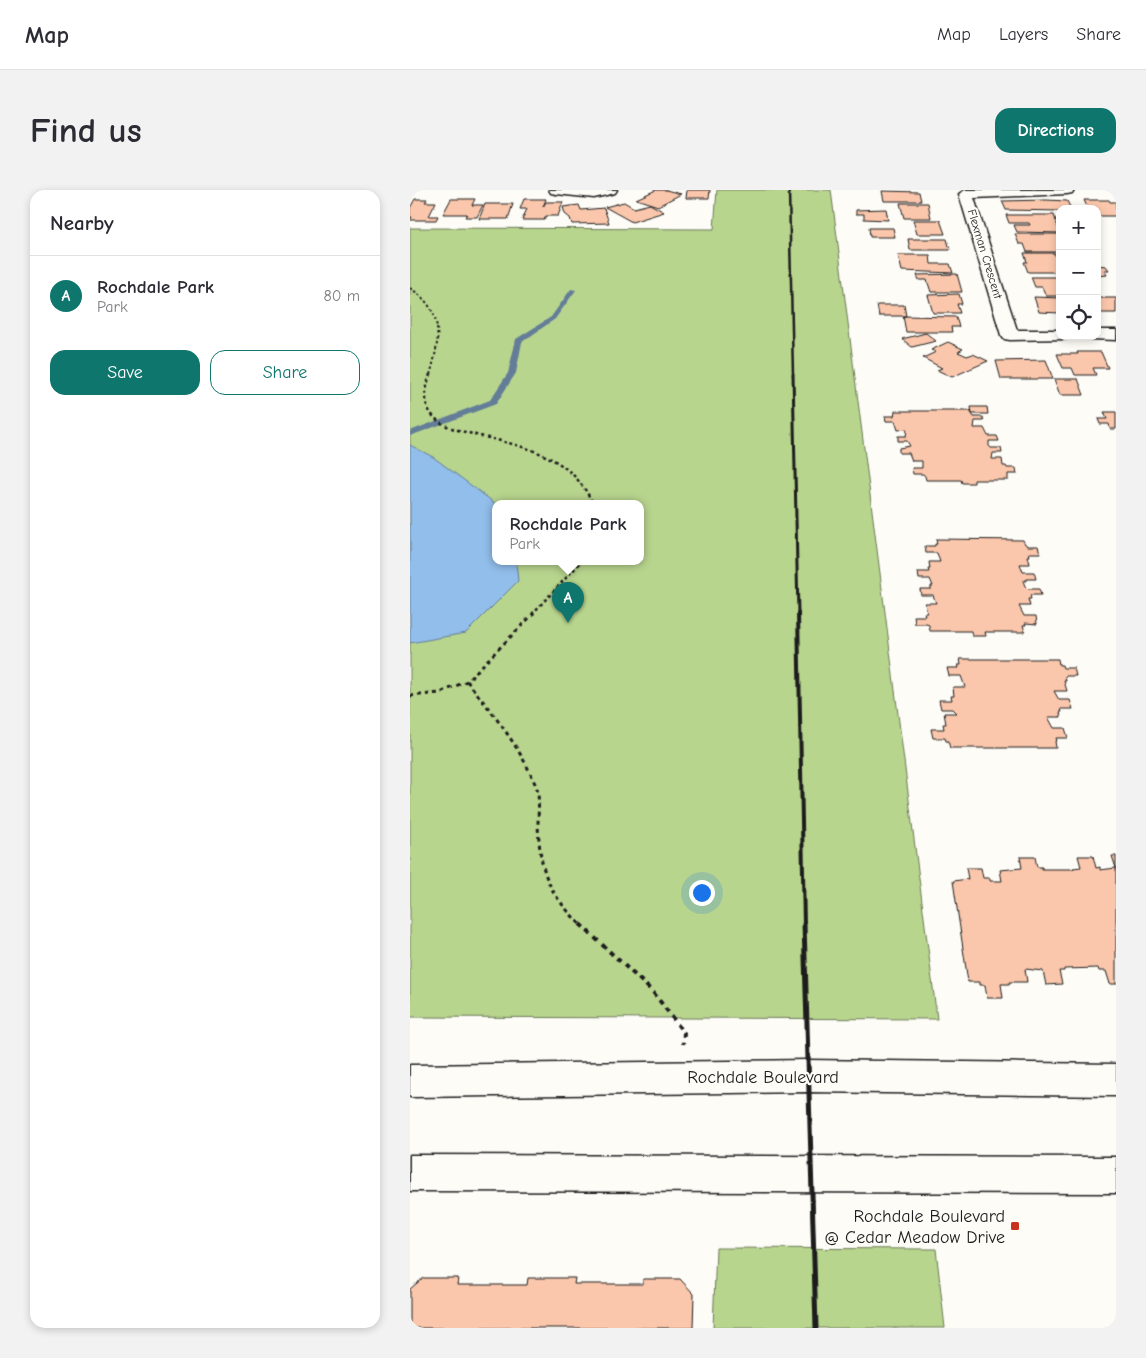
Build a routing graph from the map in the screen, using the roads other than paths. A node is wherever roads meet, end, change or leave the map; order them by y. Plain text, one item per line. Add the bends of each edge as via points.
1 (556, 190) edge
2 (610, 190) edge
3 (1067, 190) edge
4 (1056, 335) edge
5 (1101, 335) edge
6 (1116, 335) edge
7 (1116, 1080) edge
8 (410, 1081) edge
9 (410, 1173) edge
10 (1116, 1175) edge

1 - 2 main road via 594,194
3 - 4 main road, Flexman Crescent via 966,194 1010,335
5 - 6 main road
7 - 8 main road, Rochdale Boulevard via 807,1076
9 - 10 main road

